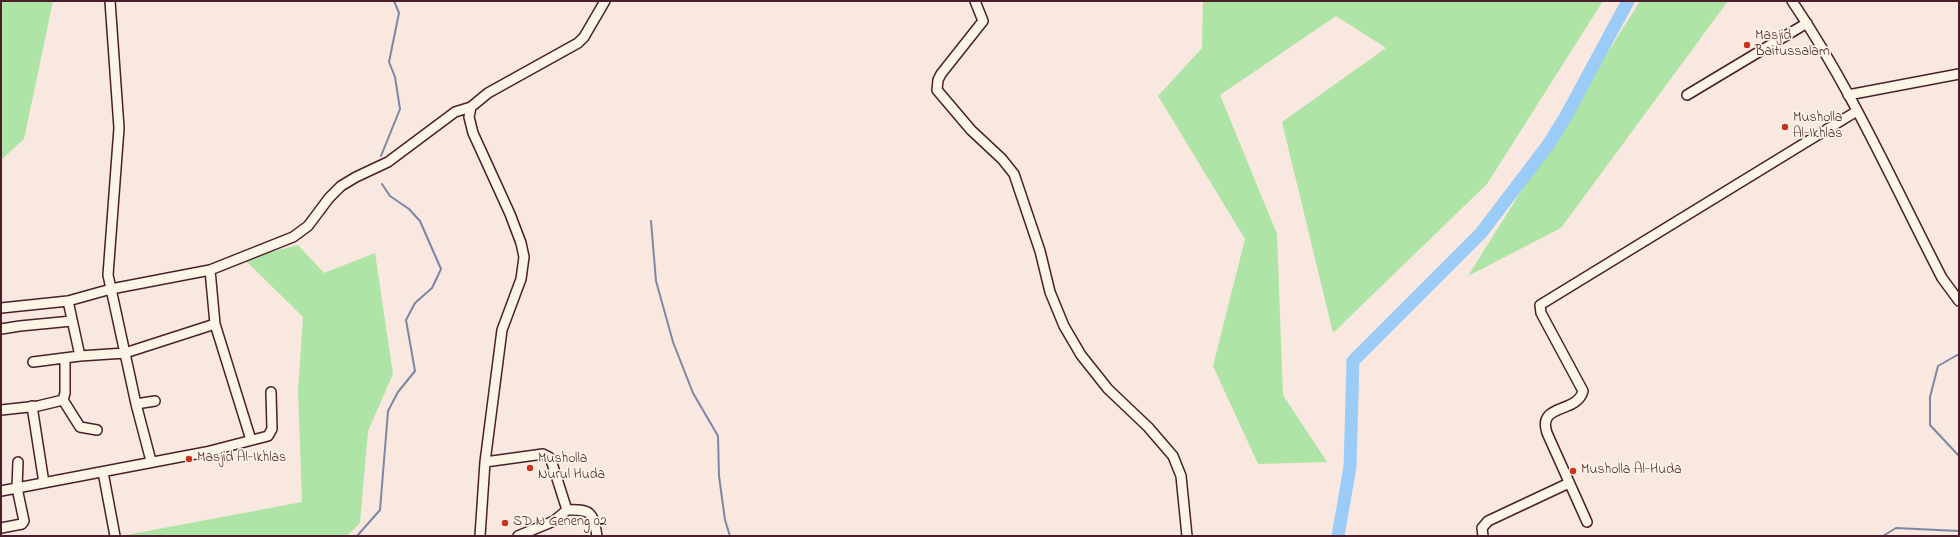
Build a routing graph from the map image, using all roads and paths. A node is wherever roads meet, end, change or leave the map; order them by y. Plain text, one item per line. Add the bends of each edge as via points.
1 (110, 1) edge
2 (605, 1) edge
3 (975, 1) edge
4 (1792, 1) edge
5 (1808, 23) junction
6 (1959, 74) edge
7 (1687, 95) dead end
8 (1848, 95) junction
9 (471, 107) junction
10 (1857, 111) junction
11 (210, 270) junction
12 (111, 289) junction
13 (68, 301) junction
14 (1959, 301) edge
15 (1, 308) edge
16 (72, 321) junction
17 (215, 324) junction
18 (1, 329) edge
19 (125, 353) junction
20 (80, 356) junction
21 (66, 358) junction
22 (33, 362) dead end
23 (271, 392) dead end
24 (63, 400) junction
25 (155, 401) dead end
26 (136, 404) junction
27 (32, 406) junction
28 (1, 410) edge
29 (97, 430) dead end
30 (251, 440) junction
31 (151, 461) junction
32 (18, 462) dead end
33 (485, 462) junction
34 (103, 472) junction
35 (44, 483) junction
36 (1569, 483) junction
37 (17, 488) junction
38 (1, 492) edge
39 (567, 510) junction
40 (1587, 522) dead end
41 (1, 528) edge
42 (523, 535) edge
43 (115, 536) edge
44 (480, 536) edge
45 (596, 536) edge
46 (1187, 536) edge
47 (1483, 536) edge

1 - 12 street via 119,128 107,267
2 - 9 street via 584,37 578,42 488,93
3 - 46 street via 983,21 941,74 937,90 1014,174 1040,251 1050,292 1064,326 1081,355 1108,389 1148,427 1173,456 1181,476
4 - 5 street
5 - 7 street
5 - 8 street
6 - 8 street
8 - 10 street
9 - 11 street via 455,112 388,162 341,186 308,226 293,237
9 - 33 street via 469,117 473,133 510,214 524,253 521,279 502,330
10 - 14 street via 1942,278
10 - 36 street via 1540,305 1541,313 1583,391 1579,399 1545,419 1547,433
11 - 12 street
11 - 17 street
12 - 13 street
12 - 19 street
13 - 15 street
13 - 16 street
16 - 18 street
16 - 20 street
17 - 19 street
17 - 30 street
19 - 20 street
19 - 26 street
20 - 21 street
21 - 22 street
21 - 24 street
23 - 30 street via 272,432 268,436
24 - 27 street
24 - 29 street via 80,427
25 - 26 street
26 - 31 street
27 - 28 street
27 - 35 street
30 - 31 street via 206,452
31 - 34 street
32 - 37 street
33 - 39 street via 547,455
33 - 44 street
34 - 35 street
34 - 43 street
35 - 37 street
36 - 40 street
36 - 47 street via 1488,521 1482,528
37 - 38 street
37 - 41 street via 23,523
39 - 42 street via 554,521
39 - 45 street via 590,512

